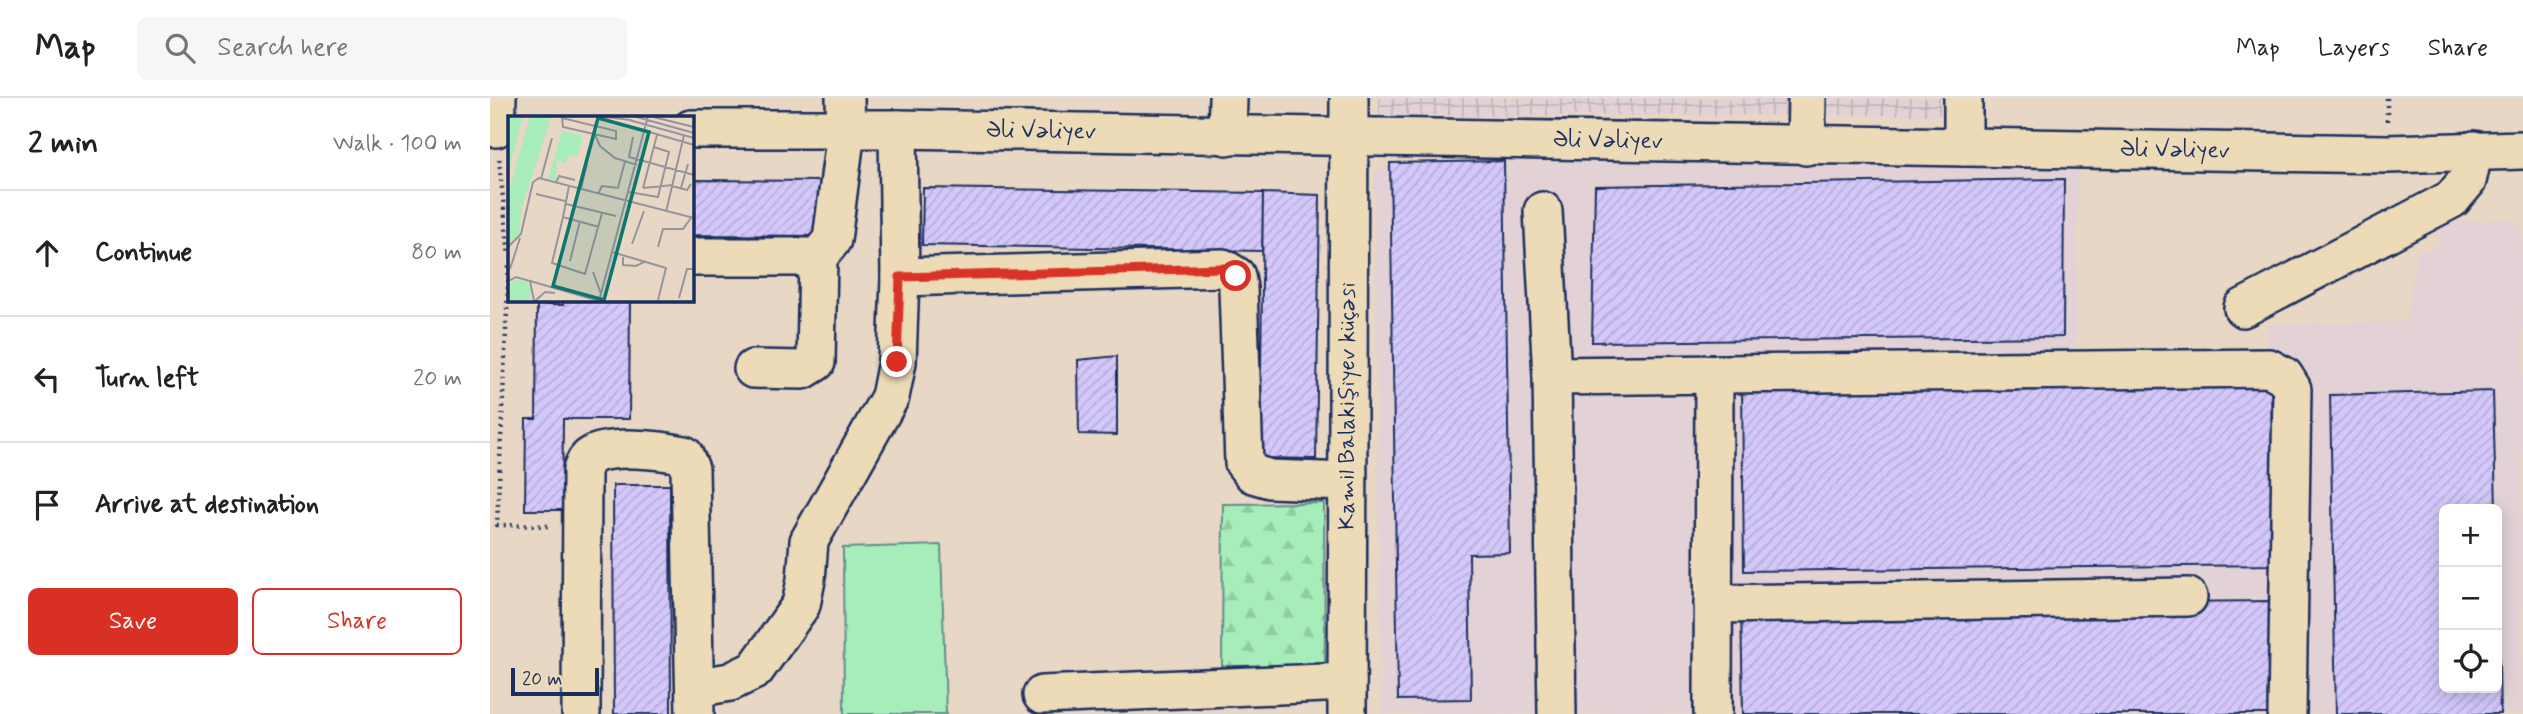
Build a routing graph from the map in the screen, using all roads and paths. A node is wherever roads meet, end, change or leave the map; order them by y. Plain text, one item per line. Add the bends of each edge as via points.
1 (1228, 98) edge
2 (1349, 98) edge
3 (1807, 98) edge
4 (1963, 98) edge
5 (846, 114) edge
6 (498, 120) edge
7 (693, 129) edge
8 (898, 129) junction
9 (1227, 135) junction
10 (1349, 136) junction
11 (1806, 146) junction
12 (1963, 147) junction
13 (2474, 150) junction
14 (2523, 150) edge
15 (1543, 211) dead end
16 (508, 244) edge
17 (693, 257) edge
18 (818, 257) junction
19 (900, 277) junction
20 (508, 286) edge
21 (2243, 308) dead end
22 (753, 369) dead end
23 (1714, 374) junction
24 (1552, 376) junction
25 (1346, 482) junction
26 (580, 526) junction
27 (2188, 597) dead end
28 (1713, 604) junction
29 (1042, 695) dead end
30 (1347, 698) edge
31 (695, 701) edge
32 (581, 714) edge
33 (1557, 714) edge
34 (1713, 714) edge
35 (2287, 714) edge

1 - 9 street
2 - 10 street, Kamil Balakişiyev küçəsi
3 - 11 street
4 - 12 street
5 - 7 street, Əli Vəliyev
5 - 8 street, Əli Vəliyev
5 - 18 street via 832,240
6 - 16 path
8 - 9 street, Əli Vəliyev
8 - 19 street
9 - 10 street, Əli Vəliyev
10 - 11 street, Əli Vəliyev
10 - 25 street, Kamil Balakişiyev küçəsi
11 - 12 street, Əli Vəliyev
12 - 13 street, Əli Vəliyev via 2387,153
13 - 14 street, Əli Vəliyev
13 - 21 street via 2467,181 2452,198
15 - 24 street
17 - 18 street
18 - 22 street via 816,362 803,370
19 - 25 street via 1223,268 1236,276 1238,288 1244,463 1253,474 1270,479
19 - 31 street via 897,362 890,397 809,541 801,605 755,670
20 - 26 path via 496,525
23 - 24 street
23 - 28 street
23 - 35 street via 2269,369 2284,376 2292,389
24 - 33 street
25 - 30 street, Kamil Balakişiyev küçəsi
26 - 31 street via 582,470 588,458 604,450 684,455 691,470
26 - 32 street
27 - 28 street
28 - 34 street
29 - 30 street

